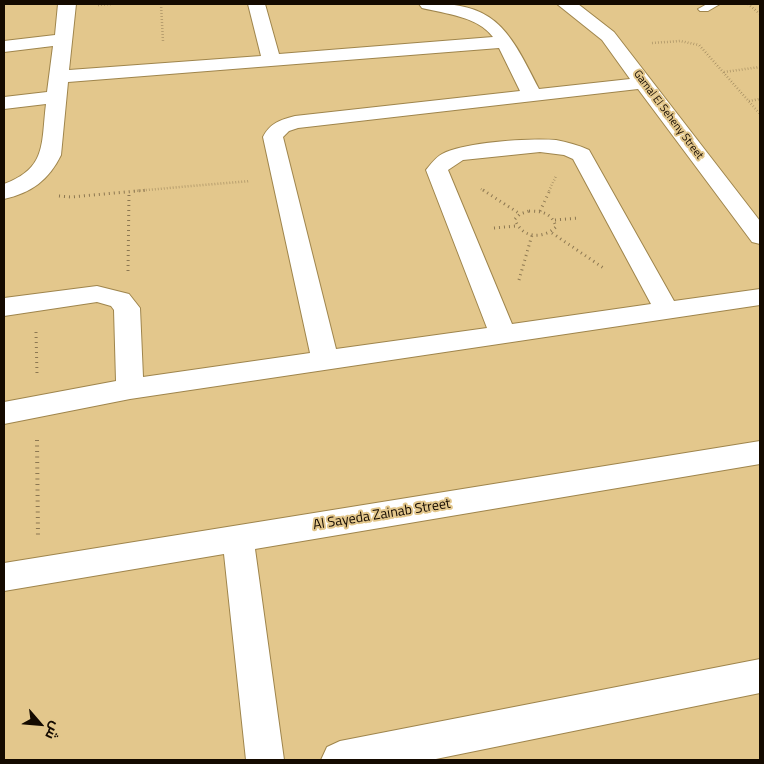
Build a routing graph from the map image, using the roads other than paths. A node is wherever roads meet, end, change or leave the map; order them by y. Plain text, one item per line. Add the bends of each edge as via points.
1 (67, 4) edge
2 (256, 4) edge
3 (428, 4) edge
4 (566, 4) edge
5 (715, 4) edge
6 (704, 10) dead end
7 (63, 39) junction
8 (505, 42) junction
9 (4, 46) edge
10 (271, 60) junction
11 (644, 83) junction
12 (58, 87) junction
13 (532, 96) junction
14 (4, 104) edge
15 (4, 192) edge
16 (760, 202) edge
17 (736, 205) junction
18 (760, 237) edge
19 (760, 298) edge
20 (4, 307) edge
21 (667, 311) junction
22 (503, 334) junction
23 (325, 359) junction
24 (130, 389) junction
25 (4, 413) edge
26 (760, 452) edge
27 (238, 538) junction
28 (4, 577) edge
29 (760, 676) edge
30 (265, 760) edge
31 (340, 760) edge

1 - 7 street
2 - 10 street
3 - 8 street via 477,17 491,24
4 - 11 street, Gamal El Seheny Street via 608,36
5 - 6 lane
7 - 9 street
7 - 12 street
8 - 10 street
8 - 13 street
10 - 12 street via 164,69
11 - 13 street
11 - 17 street, Gamal El Seheny Street
12 - 14 street
12 - 15 street via 50,154 44,170 26,184
13 - 23 street via 287,124 275,132 273,137
16 - 17 street
17 - 18 street, Gamal El Seheny Street
19 - 21 street
20 - 24 street via 98,294 120,300 127,308
21 - 22 street
21 - 22 street via 581,155 568,148 544,146 459,154 449,158 437,170
22 - 23 street
23 - 24 street
24 - 25 street
26 - 27 street, Al Sayeda Zainab Street
27 - 28 street, Al Sayeda Zainab Street
27 - 30 street
29 - 31 street

